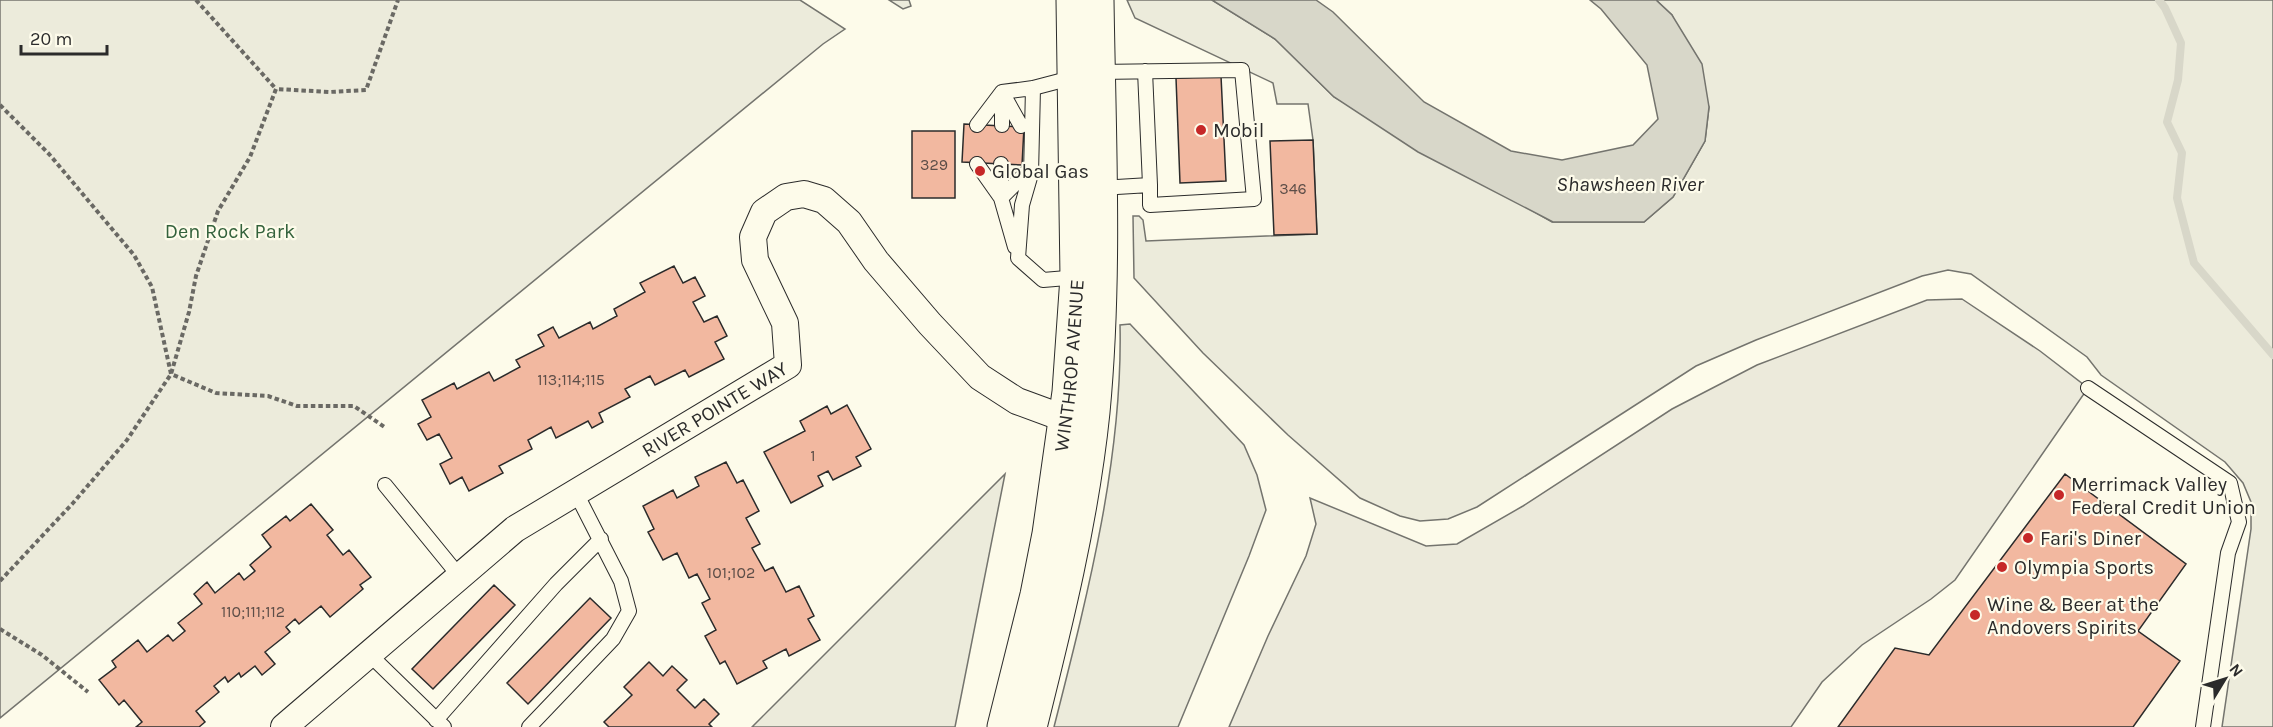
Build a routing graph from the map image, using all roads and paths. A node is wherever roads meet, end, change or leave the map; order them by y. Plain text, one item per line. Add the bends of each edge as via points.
1 (196, 0) edge
2 (398, 0) edge
3 (1073, 0) edge
4 (1096, 0) edge
5 (1145, 71) junction
6 (1086, 75) junction
7 (1033, 88) junction
8 (276, 89) junction
9 (1002, 92) junction
10 (0, 105) edge
11 (977, 124) dead end
12 (1002, 125) dead end
13 (1021, 126) dead end
14 (977, 164) dead end
15 (1001, 164) dead end
16 (1025, 167) junction
17 (1150, 185) junction
18 (1088, 188) junction
19 (1001, 198) junction
20 (1018, 258) junction
21 (1088, 278) junction
22 (171, 374) junction
23 (2088, 388) dead end
24 (1078, 422) junction
25 (386, 428) dead end
26 (385, 485) dead end
27 (576, 493) junction
28 (601, 539) junction
29 (460, 577) junction
30 (0, 581) edge
31 (0, 629) edge
32 (369, 654) junction
33 (88, 692) dead end
34 (440, 724) edge
35 (284, 727) edge
36 (529, 727) edge
37 (1004, 727) edge
38 (1030, 727) edge
39 (2203, 727) edge

1 - 8 path
2 - 8 path via 366,90
3 - 6 highway, WINTHROP AVENUE
4 - 6 highway, WINTHROP AVENUE
5 - 6 lane
5 - 17 lane
5 - 17 lane via 1242,70 1254,199 1150,205
6 - 7 lane
6 - 18 highway, WINTHROP AVENUE
7 - 9 lane
7 - 16 lane
8 - 22 path via 250,157 218,211 196,276
9 - 11 lane
9 - 12 lane
9 - 13 lane
10 - 22 path via 49,154 134,255 152,287
14 - 19 lane
15 - 19 lane
16 - 19 lane
16 - 20 lane
17 - 18 lane
18 - 21 highway, WINTHROP AVENUE
19 - 20 lane
20 - 21 lane via 1043,280
21 - 24 highway, WINTHROP AVENUE
22 - 25 path via 216,393 268,396 297,406 354,406
22 - 30 path via 127,441
23 - 39 lane via 2229,483 2239,522 2228,553
24 - 27 street, RIVER POINTE WAY via 1017,401 980,377 876,261 849,222 824,200 804,194 786,196 764,212 753,237 755,260 785,323 788,365
24 - 37 highway, WINTHROP AVENUE
24 - 38 highway, WINTHROP AVENUE via 1075,534
26 - 29 lane
27 - 28 lane
27 - 29 street, RIVER POINTE WAY via 515,529
28 - 34 lane via 556,584
28 - 36 lane via 621,580 629,611 613,639
29 - 32 street, RIVER POINTE WAY
31 - 33 path via 42,654
32 - 34 lane
32 - 35 street, RIVER POINTE WAY

